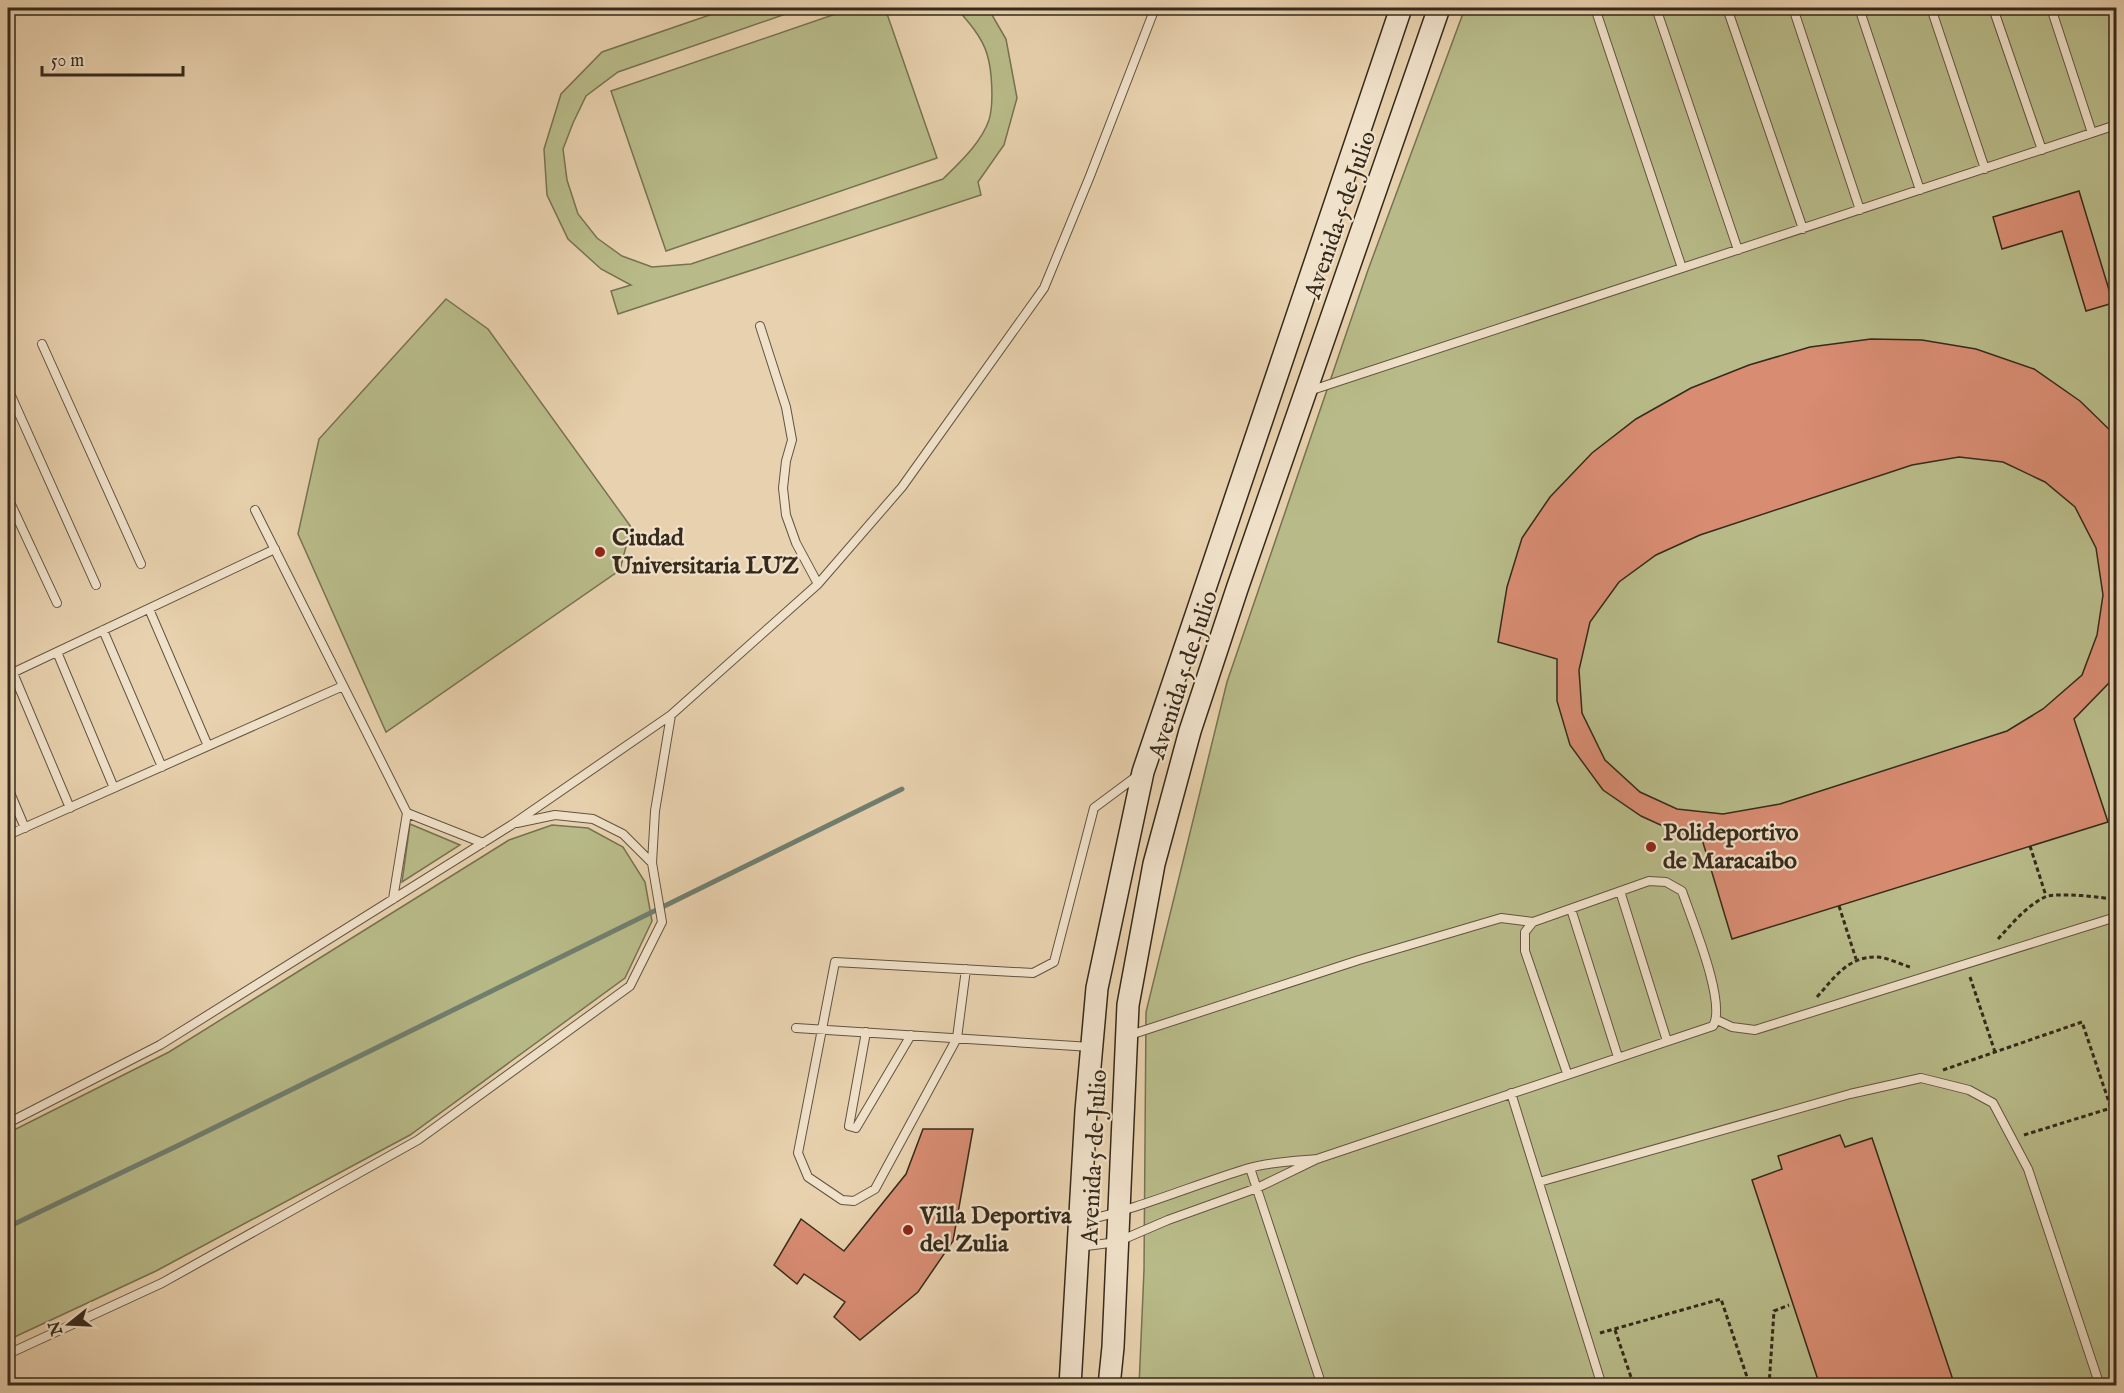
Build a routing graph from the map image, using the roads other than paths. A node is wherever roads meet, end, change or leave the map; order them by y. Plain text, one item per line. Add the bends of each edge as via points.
1 (1155, 8) edge
2 (1401, 8) edge
3 (1439, 8) edge
4 (1595, 8) edge
5 (1656, 8) edge
6 (1727, 8) edge
7 (1793, 8) edge
8 (1859, 8) edge
9 (1931, 8) edge
10 (1994, 8) edge
11 (2051, 8) edge
12 (2116, 125) edge
13 (2092, 133) junction
14 (2042, 150) junction
15 (1985, 169) junction
16 (1920, 190) junction
17 (1860, 210) junction
18 (1803, 229) junction
19 (1738, 250) junction
20 (1682, 268) junction
21 (760, 326) dead end
22 (42, 344) dead end
23 (1275, 377) junction
24 (8, 389) edge
25 (1307, 391) junction
26 (8, 498) edge
27 (255, 510) dead end
28 (275, 549) junction
29 (141, 564) dead end
30 (818, 584) junction
31 (96, 585) dead end
32 (57, 603) dead end
33 (149, 609) junction
34 (104, 630) junction
35 (57, 652) junction
36 (10, 674) edge
37 (343, 686) junction
38 (671, 715) junction
39 (208, 746) junction
40 (162, 767) junction
41 (1143, 772) junction
42 (8, 788) edge
43 (114, 788) junction
44 (70, 808) junction
45 (407, 813) junction
46 (513, 824) junction
47 (24, 828) junction
48 (8, 835) edge
49 (483, 843) junction
50 (652, 863) junction
51 (1620, 891) junction
52 (393, 899) junction
53 (1571, 909) junction
54 (2116, 918) edge
55 (1533, 922) junction
56 (966, 969) junction
57 (1717, 1020) junction
58 (796, 1028) dead end
59 (822, 1029) junction
60 (866, 1032) junction
61 (911, 1035) junction
62 (1126, 1037) junction
63 (957, 1038) junction
64 (1666, 1041) junction
65 (1092, 1047) junction
66 (1618, 1057) junction
67 (1568, 1073) junction
68 (1511, 1093) junction
69 (8, 1123) edge
70 (1317, 1159) junction
71 (1250, 1168) junction
72 (1539, 1182) junction
73 (1257, 1188) junction
74 (1118, 1213) junction
75 (1079, 1221) junction
76 (1117, 1242) junction
77 (1077, 1247) junction
78 (8, 1354) edge
79 (1070, 1386) edge
80 (1109, 1386) edge
81 (1322, 1386) edge
82 (1602, 1386) edge
83 (2100, 1386) edge

1 - 30 lane via 1044,288 902,487
2 - 23 main road, Avenida 5 de Julio
3 - 25 main road, Avenida 5 de Julio
4 - 20 lane
5 - 19 lane
6 - 18 lane
7 - 17 lane
8 - 16 lane
9 - 15 lane
10 - 14 lane
11 - 13 lane
12 - 13 lane
13 - 14 lane
14 - 15 lane
15 - 16 lane
16 - 17 lane
17 - 18 lane
18 - 19 lane
19 - 20 lane
20 - 25 lane
21 - 30 lane via 786,407 792,440 783,489 786,515
22 - 29 lane
23 - 25 main road
23 - 41 main road, Avenida 5 de Julio
24 - 31 lane
25 - 62 main road, Avenida 5 de Julio via 1190,731 1154,864 1128,1005
26 - 32 lane
27 - 28 lane
28 - 33 lane
28 - 37 lane
30 - 38 lane
33 - 34 lane
33 - 39 lane
34 - 35 lane
34 - 40 lane
35 - 36 lane
35 - 43 lane
36 - 44 lane
37 - 39 lane
37 - 45 lane
38 - 46 lane
38 - 50 lane via 655,812
39 - 40 lane
40 - 43 lane
41 - 56 lane via 1094,808 1054,962 1033,973
41 - 65 main road, Avenida 5 de Julio via 1097,988
42 - 47 lane
43 - 44 lane
44 - 47 lane
45 - 49 lane
45 - 52 lane
46 - 49 lane
46 - 50 lane via 555,815 593,819 623,834
47 - 48 lane
49 - 52 lane
50 - 78 lane via 662,922 630,986 417,1140 162,1283
51 - 53 lane
51 - 57 lane via 1649,881 1666,882 1682,891 1714,987
51 - 64 lane
52 - 69 lane via 160,1045
53 - 55 lane
53 - 66 lane
54 - 57 lane via 1755,1030
55 - 62 lane via 1501,918
55 - 67 lane via 1525,932 1525,951
56 - 59 lane via 835,962
56 - 63 lane
57 - 64 lane via 1713,1026
58 - 59 lane
59 - 60 lane
59 - 63 lane via 798,1153 808,1177 842,1200 854,1201 875,1189
60 - 61 lane
60 - 61 lane via 849,1126 856,1128
61 - 63 lane
62 - 74 main road, Avenida 5 de Julio
63 - 65 lane
64 - 66 lane
65 - 75 main road, Avenida 5 de Julio
66 - 67 lane
67 - 68 lane
68 - 70 lane
68 - 72 lane
70 - 71 lane
70 - 73 lane
71 - 73 lane
71 - 74 lane
72 - 82 lane
72 - 83 lane via 1850,1094 1921,1078 1968,1090 1993,1103 2028,1169
73 - 76 lane
73 - 81 lane
74 - 75 lane
74 - 76 main road, Avenida 5 de Julio
75 - 77 main road, Avenida 5 de Julio
76 - 77 lane
76 - 80 main road, Avenida 5 de Julio
77 - 79 main road, Avenida 5 de Julio

